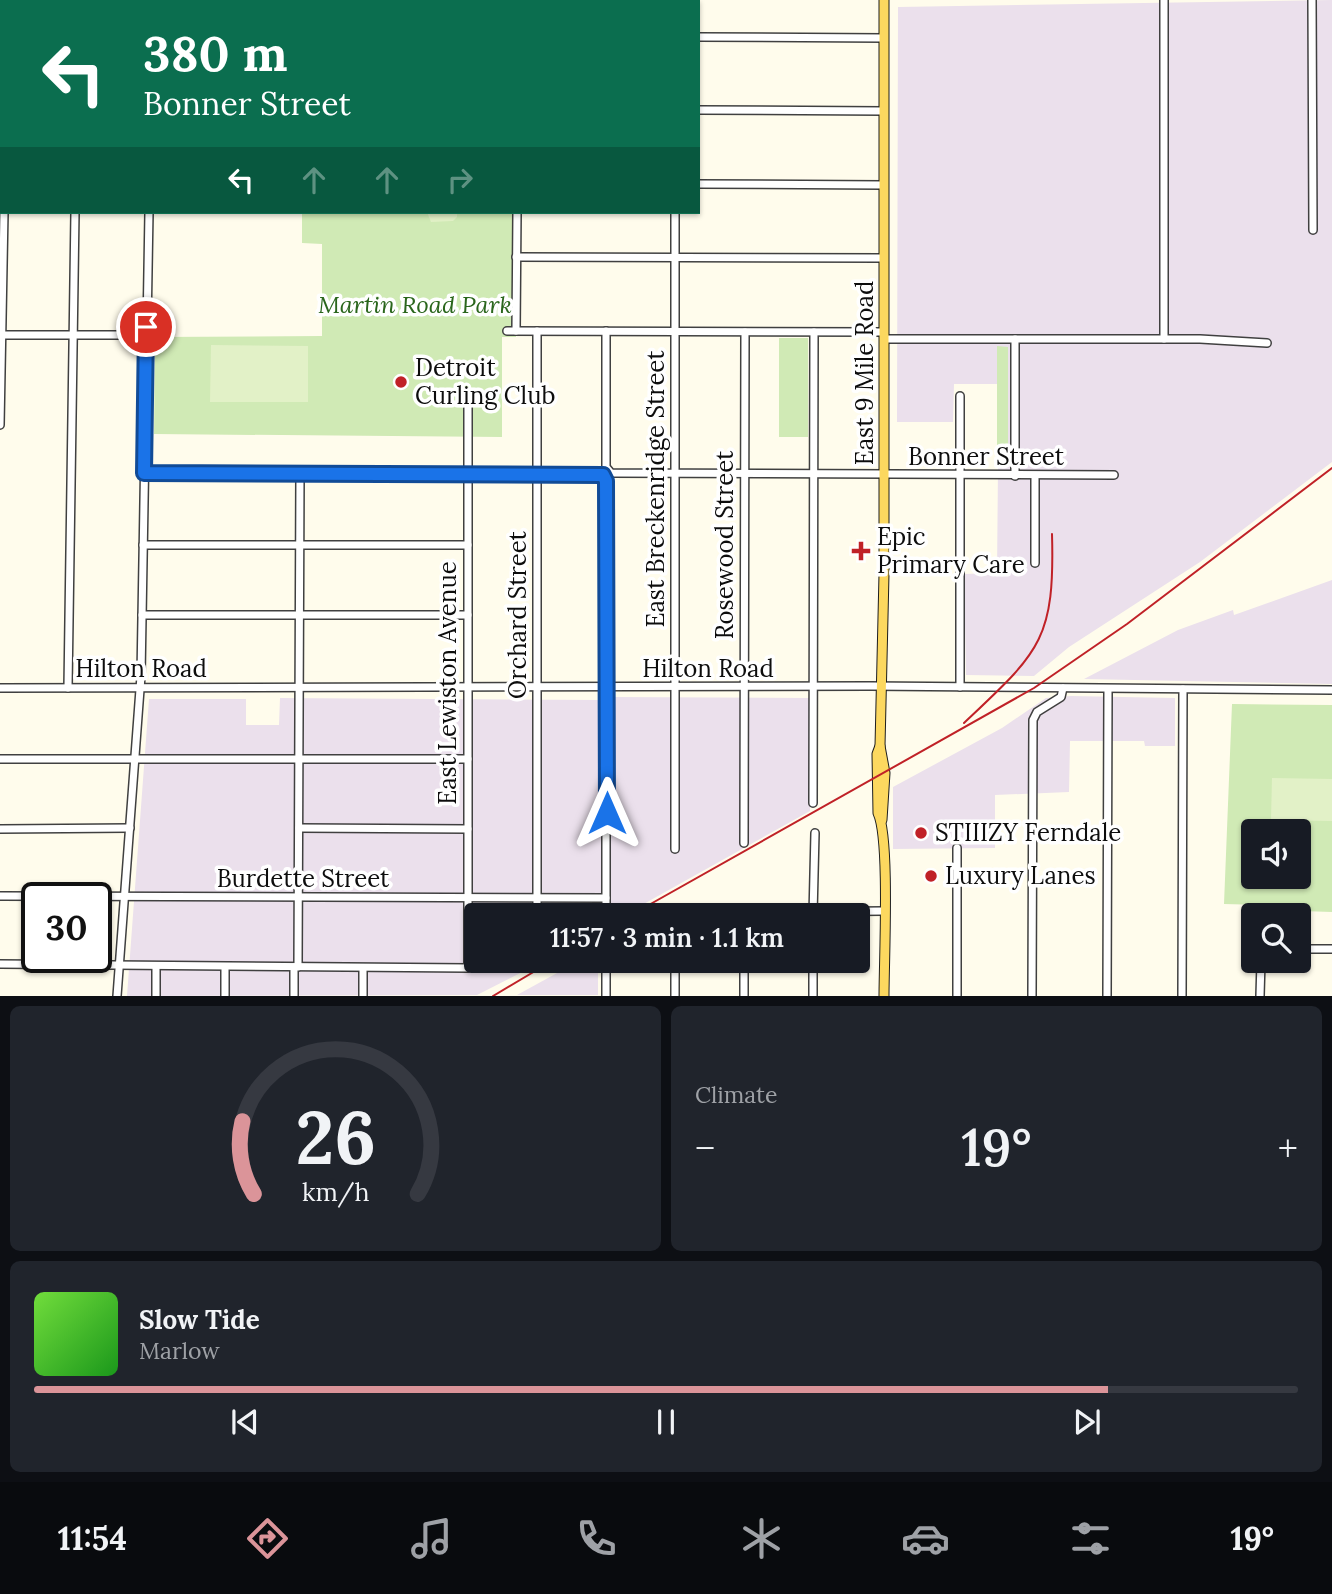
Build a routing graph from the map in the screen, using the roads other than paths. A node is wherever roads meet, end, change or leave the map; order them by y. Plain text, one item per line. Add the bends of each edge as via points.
1 (884, 0) edge
2 (1164, 0) edge
3 (1312, 0) edge
4 (700, 37) edge
5 (884, 38) junction
6 (700, 110) edge
7 (884, 111) junction
8 (700, 184) edge
9 (883, 185) junction
10 (4, 214) edge
11 (75, 214) edge
12 (149, 214) edge
13 (517, 214) edge
14 (675, 214) edge
15 (1313, 230) dead end
16 (516, 257) junction
17 (675, 258) junction
18 (884, 258) junction
19 (507, 331) dead end
20 (516, 331) junction
21 (537, 331) junction
22 (606, 331) junction
23 (675, 331) junction
24 (745, 332) junction
25 (814, 332) junction
26 (1, 335) edge
27 (73, 335) junction
28 (146, 335) junction
29 (884, 336) junction
30 (1015, 339) junction
31 (1164, 339) junction
32 (1267, 343) dead end
33 (960, 396) dead end
34 (468, 398) dead end
35 (0, 425) edge
36 (144, 473) junction
37 (300, 473) junction
38 (468, 474) junction
39 (537, 474) junction
40 (676, 474) junction
41 (745, 474) junction
42 (814, 474) junction
43 (884, 475) junction
44 (1114, 475) dead end
45 (960, 476) junction
46 (1015, 476) junction
47 (1035, 476) junction
48 (143, 544) junction
49 (300, 545) junction
50 (468, 545) junction
51 (1035, 563) dead end
52 (142, 615) junction
53 (300, 615) junction
54 (468, 615) junction
55 (882, 686) junction
56 (960, 687) junction
57 (0, 688) edge
58 (68, 688) junction
59 (140, 688) junction
60 (300, 688) junction
61 (468, 688) junction
62 (537, 688) junction
63 (606, 688) junction
64 (676, 688) junction
65 (745, 688) junction
66 (814, 688) junction
67 (1063, 688) junction
68 (1108, 689) junction
69 (1183, 689) junction
70 (1332, 690) edge
71 (0, 759) edge
72 (135, 759) junction
73 (299, 759) junction
74 (468, 760) junction
75 (813, 803) dead end
76 (130, 828) junction
77 (299, 828) junction
78 (0, 829) edge
79 (468, 829) junction
80 (815, 833) dead end
81 (744, 843) dead end
82 (957, 848) dead end
83 (675, 849) dead end
84 (0, 896) edge
85 (125, 897) junction
86 (299, 898) junction
87 (467, 898) junction
88 (606, 898) junction
89 (537, 899) junction
90 (537, 903) edge
91 (606, 903) edge
92 (813, 903) edge
93 (870, 911) edge
94 (883, 911) junction
95 (1311, 949) edge
96 (1332, 949) edge
97 (0, 964) edge
98 (120, 965) junction
99 (156, 967) junction
100 (225, 967) junction
101 (296, 967) junction
102 (363, 968) junction
103 (606, 973) edge
104 (675, 973) edge
105 (744, 973) edge
106 (813, 973) edge
107 (1261, 973) edge
108 (117, 996) edge
109 (156, 996) edge
110 (225, 996) edge
111 (294, 996) edge
112 (363, 996) edge
113 (606, 996) edge
114 (675, 996) edge
115 (744, 996) edge
116 (813, 996) edge
117 (884, 996) edge
118 (957, 996) edge
119 (1032, 996) edge
120 (1107, 996) edge
121 (1182, 996) edge
122 (1260, 996) edge

1 - 5 main road, East 9 Mile Road
2 - 31 street
3 - 15 street
4 - 5 street
5 - 7 main road, East 9 Mile Road
6 - 7 street
7 - 9 main road, East 9 Mile Road
8 - 9 street
9 - 18 main road, East 9 Mile Road
10 - 26 street
11 - 27 street
12 - 28 street
13 - 16 street
14 - 17 street, East Breckenridge Street
16 - 17 street
16 - 20 street
17 - 18 street
17 - 23 street, East Breckenridge Street
18 - 29 main road, East 9 Mile Road
19 - 20 street
20 - 21 street
21 - 22 street
21 - 39 street, Orchard Street
22 - 23 street
22 - 40 street, Bonner Street via 607,469 611,473
23 - 24 street
23 - 40 street, East Breckenridge Street
24 - 25 street
24 - 41 street, Rosewood Street
25 - 29 street
25 - 42 street
26 - 27 street
26 - 35 street
27 - 28 street
27 - 58 street
28 - 36 street
29 - 30 street
29 - 43 main road, East 9 Mile Road
30 - 31 street
30 - 46 street
31 - 32 street
33 - 45 street
34 - 38 street, East Lewiston Avenue
36 - 37 street
36 - 48 street
37 - 38 street
37 - 49 street
38 - 39 street
38 - 50 street, East Lewiston Avenue
39 - 62 street, Orchard Street
39 - 63 street via 598,474 606,481
40 - 41 street, Bonner Street
40 - 64 street, East Breckenridge Street
41 - 42 street, Bonner Street
41 - 65 street, Rosewood Street
42 - 43 street, Bonner Street
42 - 66 street
43 - 45 street, Bonner Street
43 - 55 main road, East 9 Mile Road
44 - 47 street, Bonner Street
45 - 46 street, Bonner Street
45 - 56 street
46 - 47 street, Bonner Street
47 - 51 street
48 - 49 street
48 - 52 street
49 - 50 street
49 - 53 street
50 - 54 street, East Lewiston Avenue
52 - 53 street
52 - 59 street
53 - 54 street
53 - 60 street
54 - 61 street, East Lewiston Avenue
55 - 56 street, Hilton Road
55 - 66 street, Hilton Road
55 - 94 main road, East 9 Mile Road via 877,754
56 - 67 street, Hilton Road
57 - 58 street, Hilton Road
58 - 59 street, Hilton Road
59 - 60 street, Hilton Road
59 - 72 street
60 - 61 street, Hilton Road
60 - 73 street
61 - 62 street, Hilton Road
61 - 74 street, East Lewiston Avenue
62 - 63 street, Hilton Road
62 - 89 street, Orchard Street
63 - 64 street, Hilton Road
63 - 88 street
64 - 65 street, Hilton Road
64 - 83 street, East Breckenridge Street
65 - 66 street, Hilton Road
65 - 81 street, Rosewood Street
66 - 75 street
67 - 68 street, Hilton Road
67 - 119 street via 1061,697 1033,717
68 - 69 street, Hilton Road
68 - 120 street
69 - 70 street, Hilton Road
69 - 121 street
71 - 72 street
72 - 73 street
72 - 76 street
73 - 74 street
73 - 77 street
74 - 79 street, East Lewiston Avenue
76 - 78 street
76 - 85 street
77 - 79 street
77 - 86 street
79 - 87 street, East Lewiston Avenue
80 - 92 street
82 - 118 street
84 - 85 street, Burdette Street
85 - 86 street, Burdette Street
85 - 98 street
86 - 87 street, Burdette Street
86 - 101 street
87 - 89 street, Burdette Street
87 - 102 street, East Lewiston Avenue via 468,968
88 - 89 street, Burdette Street
88 - 91 street
89 - 90 street, Orchard Street
93 - 94 street
94 - 117 main road, East 9 Mile Road
95 - 96 street
97 - 98 street
98 - 99 street
98 - 108 street
99 - 100 street
99 - 109 street
100 - 101 street
100 - 110 street
101 - 102 street
101 - 111 street
102 - 112 street
103 - 113 street
104 - 114 street
105 - 115 street
106 - 116 street
107 - 122 street

